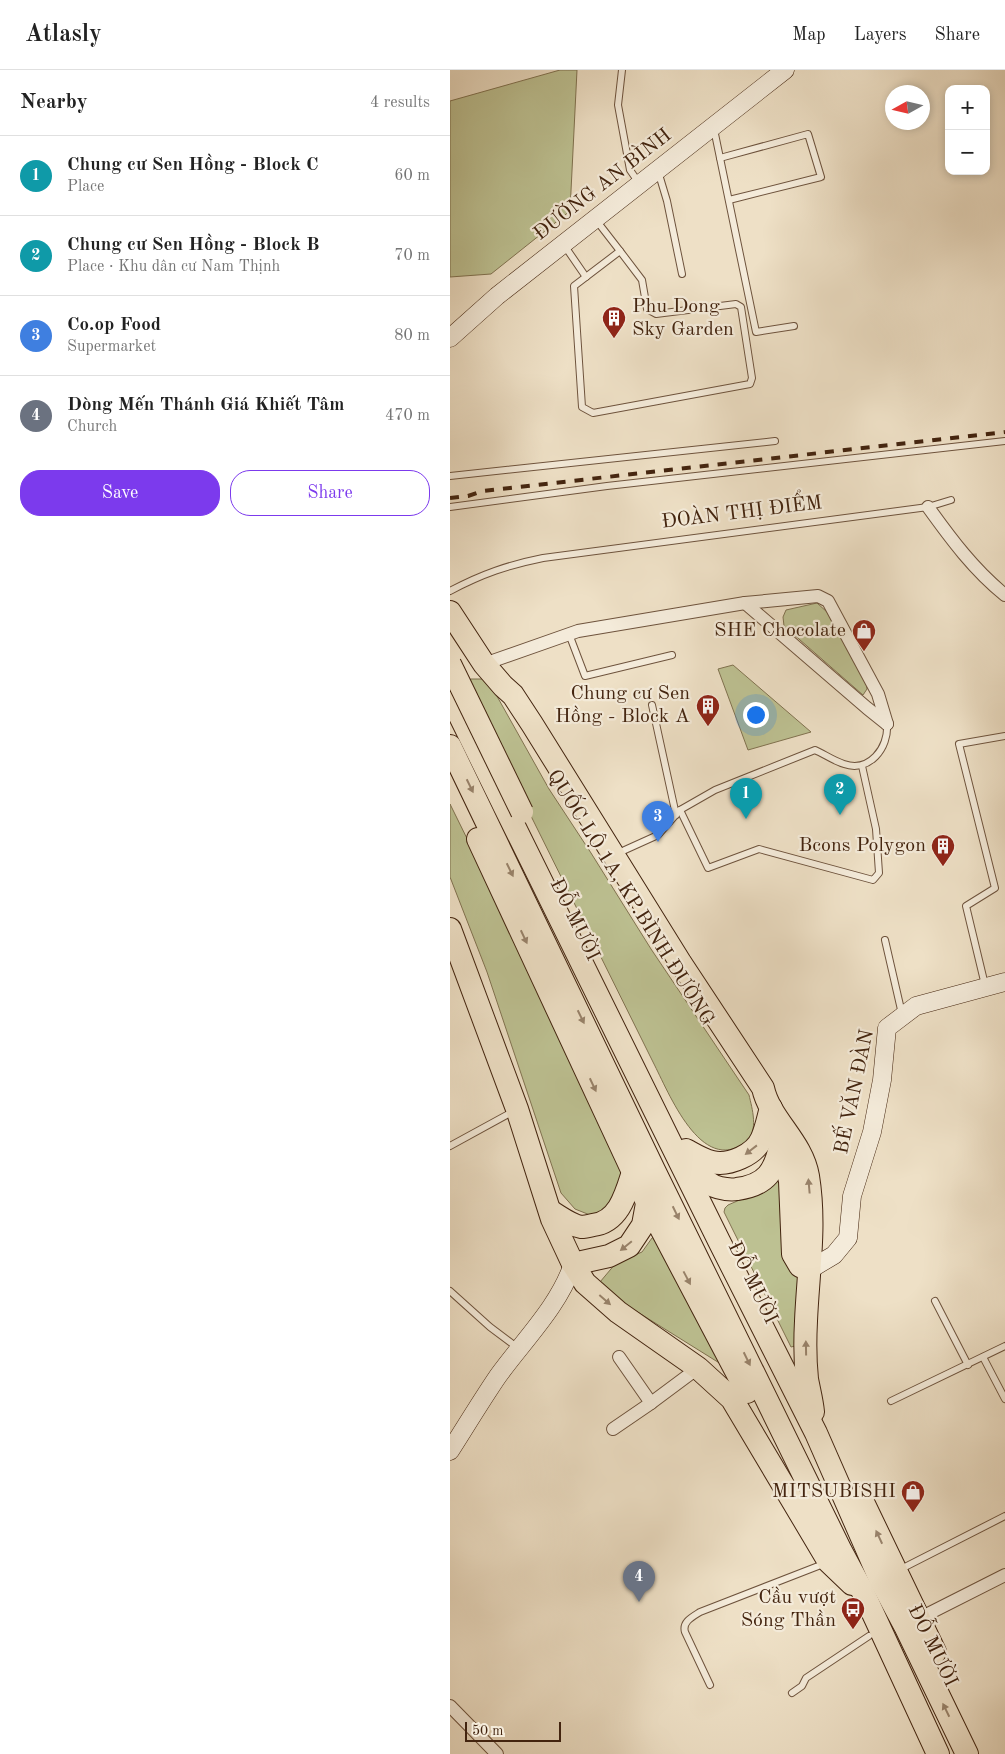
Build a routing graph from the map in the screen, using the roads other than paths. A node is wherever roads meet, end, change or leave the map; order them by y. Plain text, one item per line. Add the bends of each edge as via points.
1 (622, 70) edge
2 (785, 70) edge
3 (714, 125) junction
4 (720, 158) junction
5 (657, 170) junction
6 (640, 184) junction
7 (729, 200) junction
8 (596, 220) junction
9 (563, 244) junction
10 (620, 251) junction
11 (682, 274) dead end
12 (586, 277) junction
13 (794, 326) dead end
14 (450, 338) edge
15 (776, 441) dead end
16 (1005, 441) edge
17 (450, 476) edge
18 (951, 500) dead end
19 (450, 507) edge
20 (928, 507) junction
21 (450, 590) edge
22 (1005, 595) edge
23 (746, 603) junction
24 (450, 612) edge
25 (570, 634) junction
26 (459, 643) edge
27 (672, 655) dead end
28 (450, 664) edge
29 (484, 664) junction
30 (450, 673) edge
31 (503, 686) junction
32 (450, 696) edge
33 (652, 705) dead end
34 (887, 724) junction
35 (1005, 736) edge
36 (450, 746) edge
37 (862, 766) junction
38 (450, 782) edge
39 (678, 812) junction
40 (516, 815) junction
41 (482, 828) junction
42 (615, 855) junction
43 (450, 929) edge
44 (885, 940) dead end
45 (1005, 982) edge
46 (986, 987) junction
47 (903, 1016) junction
48 (769, 1104) junction
49 (517, 1109) junction
50 (781, 1143) junction
51 (450, 1146) edge
52 (678, 1146) junction
53 (644, 1171) junction
54 (697, 1172) junction
55 (647, 1202) junction
56 (550, 1211) junction
57 (573, 1264) junction
58 (810, 1270) junction
59 (450, 1291) edge
60 (935, 1301) dead end
61 (1005, 1346) edge
62 (519, 1349) junction
63 (619, 1357) dead end
64 (983, 1357) junction
65 (968, 1364) junction
66 (698, 1368) junction
67 (811, 1397) junction
68 (1005, 1399) edge
69 (891, 1401) dead end
70 (651, 1404) junction
71 (612, 1429) dead end
72 (816, 1433) junction
73 (450, 1451) edge
74 (1005, 1516) edge
75 (836, 1570) junction
76 (1005, 1574) edge
77 (880, 1582) junction
78 (912, 1622) junction
79 (869, 1636) junction
80 (710, 1685) dead end
81 (792, 1694) dead end
82 (451, 1709) edge
83 (497, 1754) edge
84 (925, 1754) edge
85 (938, 1754) edge
86 (967, 1754) edge
87 (984, 1754) edge

1 - 6 lane via 618,105 630,170
2 - 3 street, ĐƯỜNG AN BÌNH
3 - 4 lane
3 - 5 street, ĐƯỜNG AN BÌNH
4 - 7 lane
4 - 7 lane via 808,134 821,177
5 - 6 street, ĐƯỜNG AN BÌNH
5 - 11 lane via 668,202
6 - 8 street, ĐƯỜNG AN BÌNH
7 - 13 lane via 756,332
8 - 9 street, ĐƯỜNG AN BÌNH
8 - 10 lane
9 - 12 lane
9 - 14 street, ĐƯỜNG AN BÌNH
10 - 12 lane
10 - 12 lane via 642,280 647,309 656,314 736,304 741,307 752,378 750,384 594,413 582,407 574,286
15 - 17 lane
16 - 19 lane
18 - 20 lane, ĐOÀN THỊ ĐIỂM
20 - 21 lane, ĐOÀN THỊ ĐIỂM via 543,558 506,566
20 - 22 street via 959,549
23 - 25 street
23 - 34 street
23 - 34 street via 818,596 828,601 878,694
24 - 26 highway
25 - 27 lane via 585,676
25 - 29 street
26 - 29 highway
28 - 40 highway, bridge
29 - 30 highway
29 - 31 highway
31 - 42 highway via 513,695
31 - 48 highway, QUỐC LỘ 1A, KP.BÌNH ĐƯỜNG via 506,699 755,1097
32 - 40 highway
33 - 39 lane
34 - 37 lane via 888,735 879,755
35 - 46 lane via 959,744 995,888 966,906
36 -> 41 highway
37 - 39 lane via 845,764 815,750 715,790
37 - 39 lane via 876,829 879,873 873,880 759,849 708,868
38 - 41 highway
39 - 42 lane via 658,835
40 - 52 highway, ĐỖ MƯỜI
41 -> 53 highway, ĐỖ MƯỜI
42 - 48 highway via 680,962 764,1088
43 - 49 highway
44 - 47 lane
45 - 46 street, BẾ VĂN ĐÀN
46 - 47 street, BẾ VĂN ĐÀN via 916,1006
47 - 58 street, BẾ VĂN ĐÀN via 887,1028 882,1080 872,1132 852,1196 848,1238 834,1255
48 - 50 highway
48 -> 52 highway via 762,1140 740,1158 714,1163
58 -> 48 highway via 812,1225 808,1175 802,1156
49 - 51 lane
49 - 56 highway
50 - 54 highway via 773,1168 764,1180 752,1187 732,1190 715,1186
50 - 58 highway via 790,1181 793,1254 800,1266
52 - 54 highway, ĐỖ MƯỜI
52 - 72 highway, ĐỖ MƯỜI
53 - 55 highway
53 - 56 highway via 619,1208 609,1219 597,1225 582,1227
53 -> 77 highway, ĐỖ MƯỜI via 841,1551
54 - 67 highway, ĐỖ MƯỜI
55 -> 57 highway via 644,1225 629,1246 610,1256
55 -> 75 highway
56 - 57 highway
57 - 62 street via 559,1295
57 -> 66 highway via 585,1283 618,1312
67 -> 58 highway via 807,1378 806,1322
59 - 62 lane
60 - 65 lane
61 - 64 lane
62 - 73 street
63 - 70 street
64 - 65 lane
64 - 68 lane
65 - 69 lane
66 - 70 street
66 - 75 highway via 732,1399
67 - 72 highway
77 -> 67 highway, ĐỖ MƯỜI via 823,1418
70 - 71 street
72 - 77 highway, ĐỖ MƯỜI
74 - 77 lane
75 - 77 highway
75 - 79 highway
75 - 80 lane via 700,1612 686,1623 685,1632
76 - 78 street
77 - 78 highway, ĐỖ MƯỜI
77 - 85 highway, ĐỖ MƯỜI
86 -> 78 highway, ĐỖ MƯỜI
78 - 87 highway, ĐỖ MƯỜI
79 - 81 lane via 806,1678
79 - 84 highway
82 - 83 street

